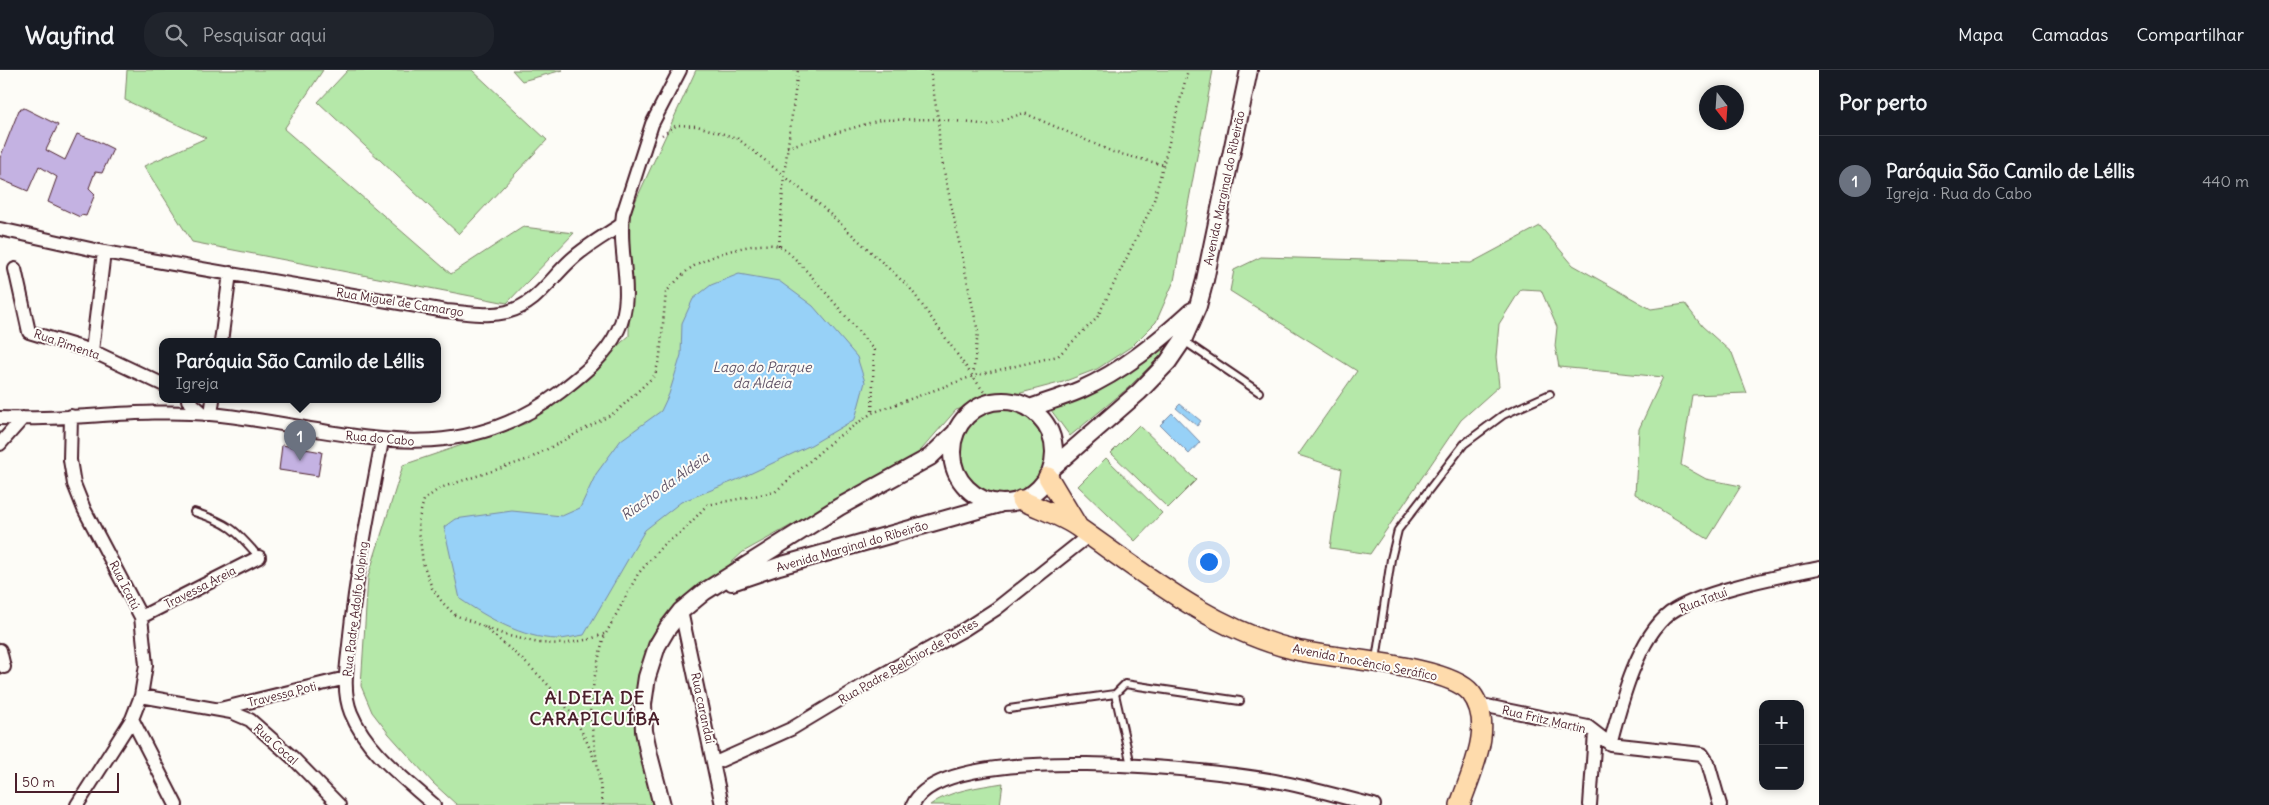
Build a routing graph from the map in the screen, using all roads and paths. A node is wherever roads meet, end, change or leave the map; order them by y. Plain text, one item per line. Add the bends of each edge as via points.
1 (680, 70) edge
2 (798, 70) edge
3 (930, 70) edge
4 (1188, 70) edge
5 (1249, 70) edge
6 (938, 119) junction
7 (788, 148) junction
8 (642, 152) junction
9 (1164, 165) junction
10 (784, 175) junction
11 (621, 225) junction
12 (0, 229) edge
13 (779, 246) junction
14 (104, 252) junction
15 (15, 268) dead end
16 (230, 273) junction
17 (1198, 306) junction
18 (222, 338) edge
19 (1183, 340) junction
20 (92, 351) junction
21 (973, 376) junction
22 (159, 383) edge
23 (1259, 392) dead end
24 (1550, 394) dead end
25 (991, 402) junction
26 (192, 403) edge
27 (212, 403) edge
28 (1030, 408) junction
29 (872, 413) junction
30 (208, 414) junction
31 (71, 416) junction
32 (0, 418) edge
33 (23, 418) junction
34 (956, 433) junction
35 (382, 441) junction
36 (0, 444) edge
37 (1051, 472) junction
38 (1021, 500) junction
39 (1001, 503) junction
40 (194, 512) dead end
41 (1083, 532) junction
42 (259, 557) joint
43 (1819, 568) edge
44 (704, 592) junction
45 (681, 611) junction
46 (141, 617) junction
47 (482, 626) junction
48 (605, 634) junction
49 (0, 650) edge
50 (1375, 663) junction
51 (4, 667) dead end
52 (346, 678) junction
53 (1115, 694) junction
54 (141, 696) junction
55 (1240, 701) dead end
56 (1478, 704) junction
57 (1009, 709) dead end
58 (218, 710) junction
59 (132, 719) junction
60 (1595, 733) junction
61 (1610, 744) junction
62 (715, 763) junction
63 (1131, 766) junction
64 (598, 770) junction
65 (78, 805) edge
66 (176, 805) edge
67 (339, 805) edge
68 (434, 805) edge
69 (603, 805) edge
70 (662, 805) edge
71 (722, 805) edge
72 (913, 805) edge
73 (1374, 805) edge
74 (1460, 805) edge
75 (1590, 805) edge
76 (1720, 805) edge

1 - 8 street via 655,117
2 - 7 path
3 - 6 path
4 - 9 path
5 - 17 main road, Avenida Marginal do Ribeirão
6 - 7 path via 880,120
6 - 9 path via 989,125 1024,113 1112,152
6 - 21 path via 940,152 978,332
7 - 10 path
8 - 10 path via 677,125 697,126 736,138
8 - 11 street
9 - 21 path via 1153,204 1097,318 1058,356
10 - 13 path
10 - 21 path via 910,288
11 - 16 street, Rua Miguel de Camargo via 570,260 540,294 524,306 505,312 446,311
11 - 35 street, Rua do Cabo via 625,310 619,329 606,350 582,374 524,416 490,428 453,438 419,442
12 - 14 street, Rua Miguel de Camargo
13 - 29 path via 797,261 874,350
13 - 47 path via 730,250 691,268 666,292 660,356 654,376 616,412 529,459 440,488 424,500 418,522 424,563 432,588 455,614
14 - 16 street, Rua Miguel de Camargo
14 - 20 street
15 - 20 street, Rua Pimenta via 30,332
16 - 18 street
17 - 19 main road, Avenida Marginal do Ribeirão
17 - 28 main road via 1154,346 1121,368 1080,390
19 - 23 lane
19 - 37 main road, Avenida Marginal do Ribeirão via 1168,362 1139,392
20 - 22 street, Rua Pimenta
21 - 25 path
21 - 29 path
24 - 50 lane via 1503,415 1464,444 1398,530
25 - 28 main road, Avenida Marginal do Ribeirão via 1017,402
25 - 34 main road, Avenida Marginal do Ribeirão via 976,408
26 - 30 street
27 - 30 street
28 - 37 main road via 1040,416 1051,434 1055,454
29 - 48 path via 832,442 775,492 707,506 683,531 663,545 638,574
30 - 31 street, Rua do Cabo
30 - 35 street, Rua do Cabo
31 - 33 street, Rua do Cabo
31 - 46 street, Rua Icatú via 74,484
32 - 33 street, Rua do Cabo
33 - 36 street
34 - 39 main road, Avenida Marginal do Ribeirão via 952,457 960,480 985,500
34 - 44 main road, Avenida Marginal do Ribeirão via 930,457 839,507
35 - 52 street, Rua Padre Adolfo Kolping via 360,557
37 - 38 main road, Avenida Marginal do Ribeirão via 1037,491
37 - 41 main road, Avenida Inocêncio Seráfico
38 - 39 main road, Avenida Marginal do Ribeirão
38 - 41 main road, Avenida Inocêncio Seráfico
39 - 44 main road, Avenida Marginal do Ribeirão via 779,566
40 - 42 lane via 237,531
41 - 50 main road, Avenida Inocêncio Seráfico via 1186,602 1245,632 1295,650
41 - 62 street, Rua Padre Belchior de Pontes via 996,609 965,629 791,728
42 - 46 street, Travessa Areia
43 - 61 street, Rua Tatuí via 1721,592 1670,614 1643,649 1623,694
44 - 45 main road, Avenida Marginal do Ribeirão
45 - 62 street, Rua carandaí
45 - 70 main road, Avenida Marginal do Ribeirão via 657,646 647,677 644,704 644,731
46 - 54 street, Rua Icatú via 146,665
47 - 48 path via 539,643 564,644
47 - 64 path via 561,697 578,722
48 - 64 path via 590,713
49 - 51 street
50 - 56 main road, Avenida Inocêncio Seráfico via 1449,678 1470,692
52 - 58 street, Travessa Poti
52 - 68 street, Rua Padre Adolfo Kolping via 344,690 365,739
53 - 55 lane via 1125,684
53 - 57 lane
53 - 63 lane
54 - 58 street, Rua Cocal
54 - 59 street, Rua Icatú
56 - 60 street, Rua Fritz Martin via 1588,727
56 - 74 main road via 1482,734
58 - 67 street, Rua Cocal via 250,720
59 - 65 street, Rua Icatú
59 - 66 street
60 - 61 street, Rua Fritz Martin
60 - 75 street
61 - 76 street via 1702,754 1708,763
62 - 71 street, Rua carandaí
63 - 72 street via 1046,764 977,772 926,789
63 - 73 street via 1178,767 1285,783
64 - 69 path

